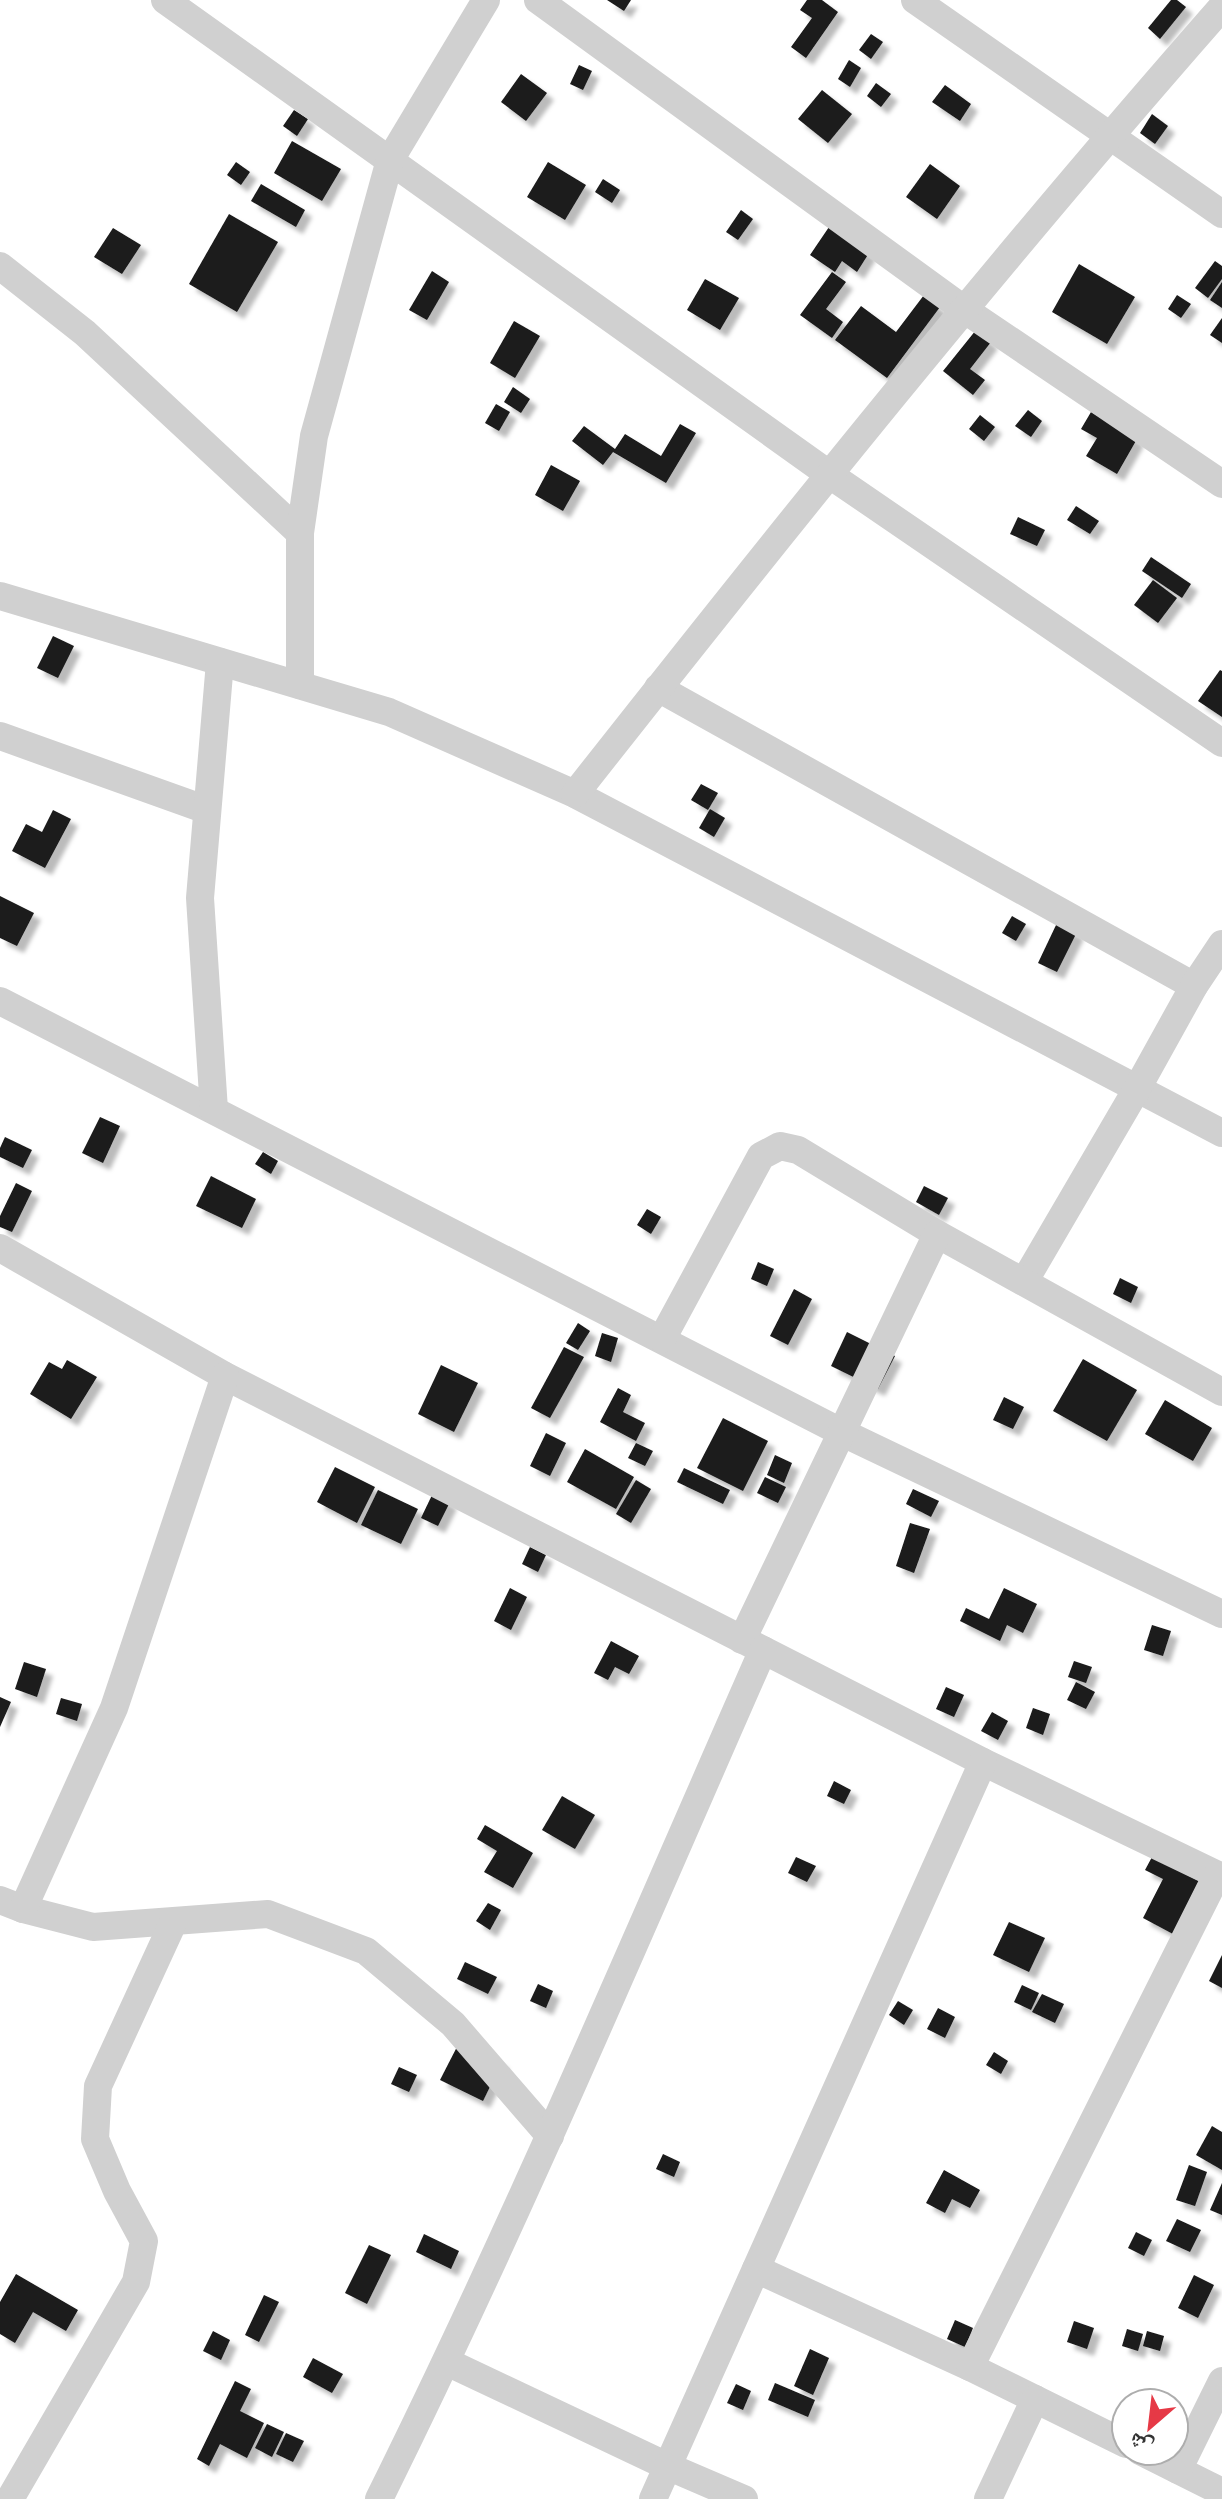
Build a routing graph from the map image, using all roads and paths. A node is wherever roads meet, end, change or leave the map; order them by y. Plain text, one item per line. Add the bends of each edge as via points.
1 (165, 0) edge
2 (486, 0) edge
3 (538, 0) edge
4 (915, 0) edge
5 (1222, 7) edge
6 (1109, 135) junction
7 (390, 160) junction
8 (1222, 214) edge
9 (0, 266) edge
10 (965, 310) junction
11 (830, 475) junction
12 (1222, 484) edge
13 (300, 533) junction
14 (0, 596) edge
15 (220, 662) junction
16 (300, 685) junction
17 (658, 688) junction
18 (0, 736) edge
19 (1222, 743) edge
20 (575, 794) junction
21 (207, 810) junction
22 (1222, 944) edge
23 (1194, 986) junction
24 (0, 1001) edge
25 (1138, 1087) junction
26 (214, 1110) junction
27 (1222, 1133) edge
28 (937, 1234) junction
29 (0, 1248) edge
30 (1024, 1282) junction
31 (662, 1339) junction
32 (225, 1376) junction
33 (1222, 1392) edge
34 (841, 1432) junction
35 (1222, 1614) edge
36 (753, 1645) junction
37 (983, 1762) junction
38 (1220, 1876) edge
39 (12, 1904) edge
40 (173, 1923) junction
41 (550, 2136) junction
42 (756, 2269) junction
43 (447, 2362) junction
44 (970, 2367) junction
45 (1222, 2381) edge
46 (1035, 2399) junction
47 (1110, 2436) edge
48 (667, 2466) junction
49 (1172, 2467) edge
50 (1178, 2470) junction
51 (1222, 2492) edge
52 (10, 2499) edge
53 (379, 2499) edge
54 (653, 2499) edge
55 (744, 2499) edge
56 (988, 2499) edge

1 - 7 street
2 - 7 street
3 - 10 street
4 - 6 street
5 - 6 street
6 - 8 street
6 - 10 street
7 - 11 street
7 - 13 street via 314,436
9 - 13 street via 85,333
10 - 11 street
10 - 12 street
11 - 17 street
11 - 19 street
13 - 16 street
14 - 15 street
15 - 16 street
15 - 21 street
16 - 20 street via 389,712
17 - 20 street
17 - 23 street
18 - 21 street
20 - 25 street
21 - 26 street via 200,898
22 - 23 street
23 - 25 street
24 - 26 street
25 - 27 street
25 - 30 street
26 - 31 street
28 - 30 street
28 - 31 street via 798,1150 780,1146 761,1156
28 - 34 street
29 - 32 street
30 - 33 street
31 - 34 street
32 - 36 street
32 - 39 street via 114,1708
34 - 35 street
34 - 36 street
36 - 37 street
36 - 41 street
37 - 38 street
37 - 42 street
38 - 44 street
39 - 40 street via 93,1927
40 - 41 street via 268,1914 366,1951 453,2024
40 - 52 street via 98,2086 95,2139 144,2241 136,2282
41 - 43 street
42 - 44 street
42 - 48 street
43 - 48 street
43 - 53 street
44 - 46 street
45 - 50 street
46 - 47 street
46 - 56 street
48 - 54 street
48 - 55 street
49 - 50 street
50 - 51 street

